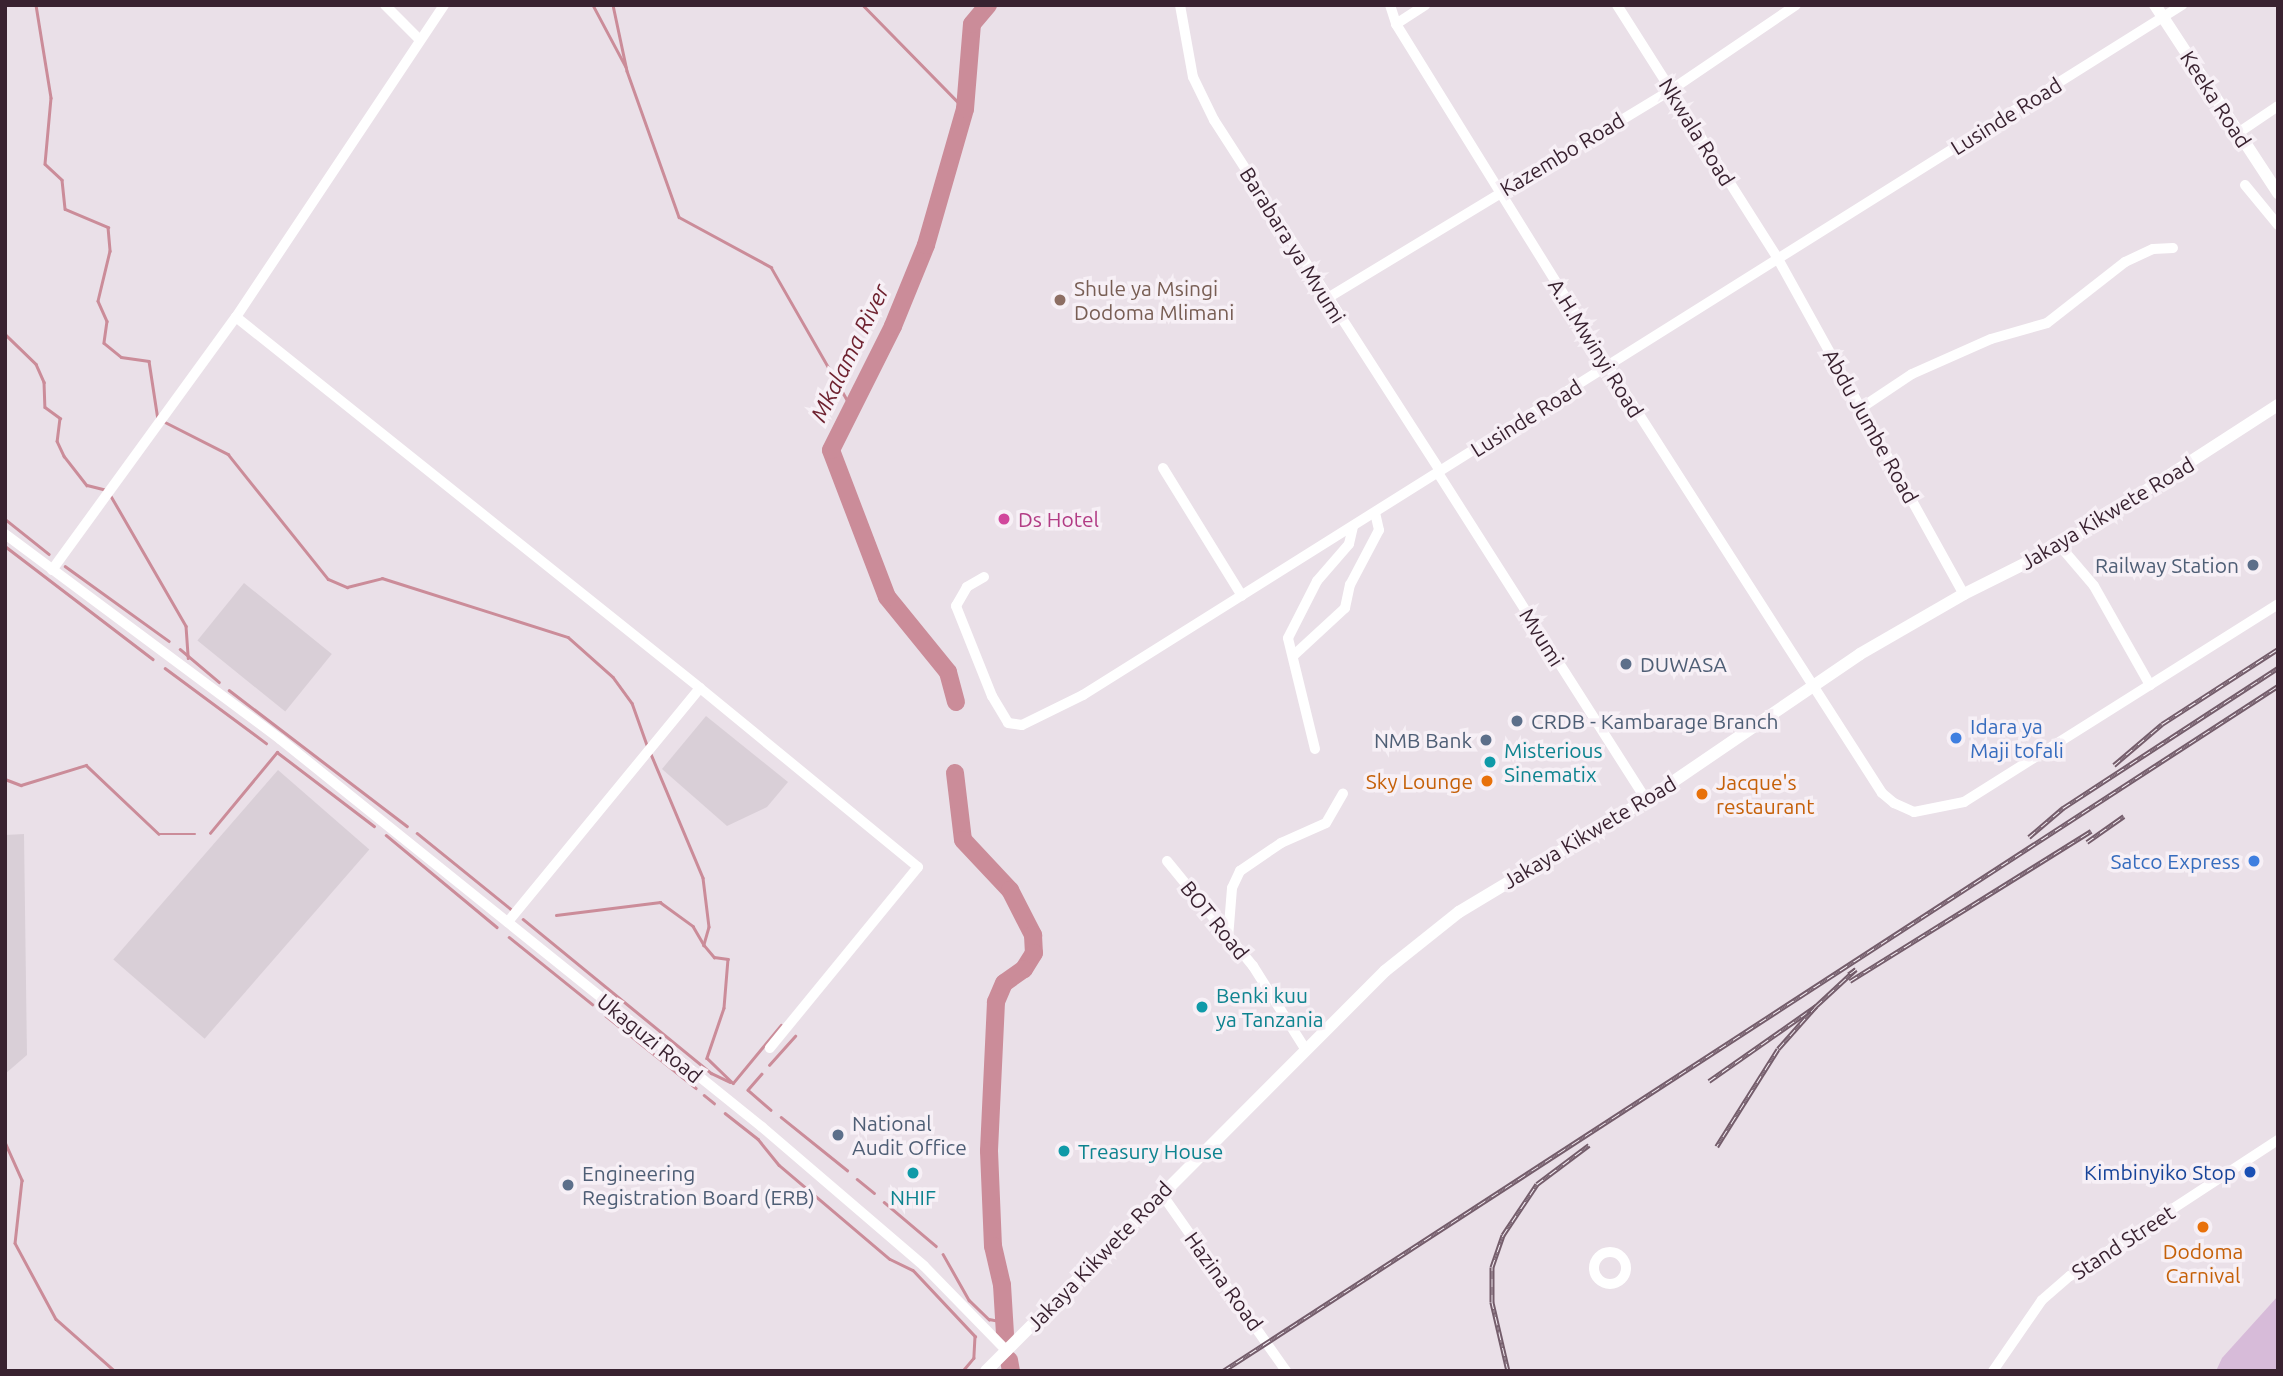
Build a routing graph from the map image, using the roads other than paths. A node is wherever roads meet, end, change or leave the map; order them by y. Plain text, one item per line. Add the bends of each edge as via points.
1 (385, 5) edge
2 (444, 5) edge
3 (1180, 5) edge
4 (1390, 5) edge
5 (1425, 5) edge
6 (1617, 5) edge
7 (1796, 5) edge
8 (2155, 5) edge
9 (2182, 5) edge
10 (2162, 18) junction
11 (1396, 24) junction
12 (419, 39) junction
13 (1671, 90) junction
14 (2278, 106) edge
15 (2238, 133) junction
16 (2245, 185) dead end
17 (1498, 192) junction
18 (2278, 193) edge
19 (2278, 225) edge
20 (2173, 248) dead end
21 (1778, 259) junction
22 (1326, 299) junction
23 (236, 317) junction
24 (1608, 366) junction
25 (2278, 405) edge
26 (1861, 408) junction
27 (1163, 468) dead end
28 (1439, 472) junction
29 (1375, 512) junction
30 (1353, 526) junction
31 (5, 534) edge
32 (2060, 546) junction
33 (52, 570) junction
34 (984, 577) dead end
35 (1964, 594) junction
36 (1242, 596) junction
37 (2278, 604) edge
38 (1293, 656) junction
39 (1814, 685) junction
40 (2150, 685) junction
41 (700, 688) junction
42 (1315, 749) dead end
43 (1343, 794) dead end
44 (1646, 799) junction
45 (1167, 862) dead end
46 (508, 922) junction
47 (1228, 938) junction
48 (770, 1048) dead end
49 (1306, 1050) junction
50 (2278, 1140) edge
51 (1161, 1193) junction
52 (1007, 1351) junction
53 (986, 1371) edge
54 (1286, 1371) edge
55 (1993, 1371) edge

1 - 12 street
2 - 12 street
3 - 22 street, Barabara ya Mvumi via 1192,77
4 - 11 street, A.H.Mwinyi Road
5 - 11 street
6 - 13 street, Nkwala Road
7 - 13 street, Kazembo Road
8 - 10 main road, Keeka Road
9 - 10 street, Lusinde Road
10 - 15 main road, Keeka Road
10 - 21 street, Lusinde Road
11 - 17 street, A.H.Mwinyi Road
12 - 23 street
13 - 17 street, Kazembo Road
13 - 21 street, Nkwala Road
14 - 15 street
15 - 18 main road, Keeka Road
16 - 19 street
17 - 22 street, Kazembo Road
17 - 24 street, A.H.Mwinyi Road
20 - 26 street via 2153,249 2124,262 2047,323 1991,339 1912,374
21 - 24 street, Lusinde Road
21 - 26 street, Abdu Jumbe Road
22 - 28 street, Barabara ya Mvumi
23 - 33 street
23 - 41 street
24 - 28 street, Lusinde Road
24 - 39 street, A.H.Mwinyi Road
25 - 32 main road, Jakaya Kikwete Road
26 - 35 street, Abdu Jumbe Road
27 - 36 street
28 - 29 street, Lusinde Road
28 - 44 street, Mvumi
29 - 30 street, Lusinde Road
29 - 38 street via 1379,530 1350,585 1345,608
30 - 36 street, Lusinde Road
30 - 38 street via 1349,544 1317,581 1290,631
31 - 33 street, Ukaguzi Road
32 - 35 main road, Jakaya Kikwete Road
32 - 40 street via 2094,586
33 - 46 street, Ukaguzi Road via 281,739
34 - 36 street, Lusinde Road via 967,587 956,606 992,696 1008,723 1022,725 1083,695 1226,601
35 - 39 main road, Jakaya Kikwete Road
37 - 40 street, A.H.Mwinyi Road
38 - 42 street
39 - 40 street, A.H.Mwinyi Road via 1882,793 1914,812 1964,802
39 - 44 main road, Jakaya Kikwete Road
41 - 46 street
41 - 48 street via 918,867
43 - 47 street via 1326,823 1281,843 1240,871 1232,888
44 - 49 main road, Jakaya Kikwete Road via 1459,912 1384,971
45 - 47 street, BOT Road
46 - 52 street, Ukaguzi Road via 863,1212 924,1266
47 - 49 street, BOT Road via 1253,966
49 - 51 main road, Jakaya Kikwete Road
50 - 55 street, Stand Street via 2070,1276 2042,1300
51 - 52 main road, Jakaya Kikwete Road
51 - 54 street, Hazina Road
52 - 53 main road, Jakaya Kikwete Road

